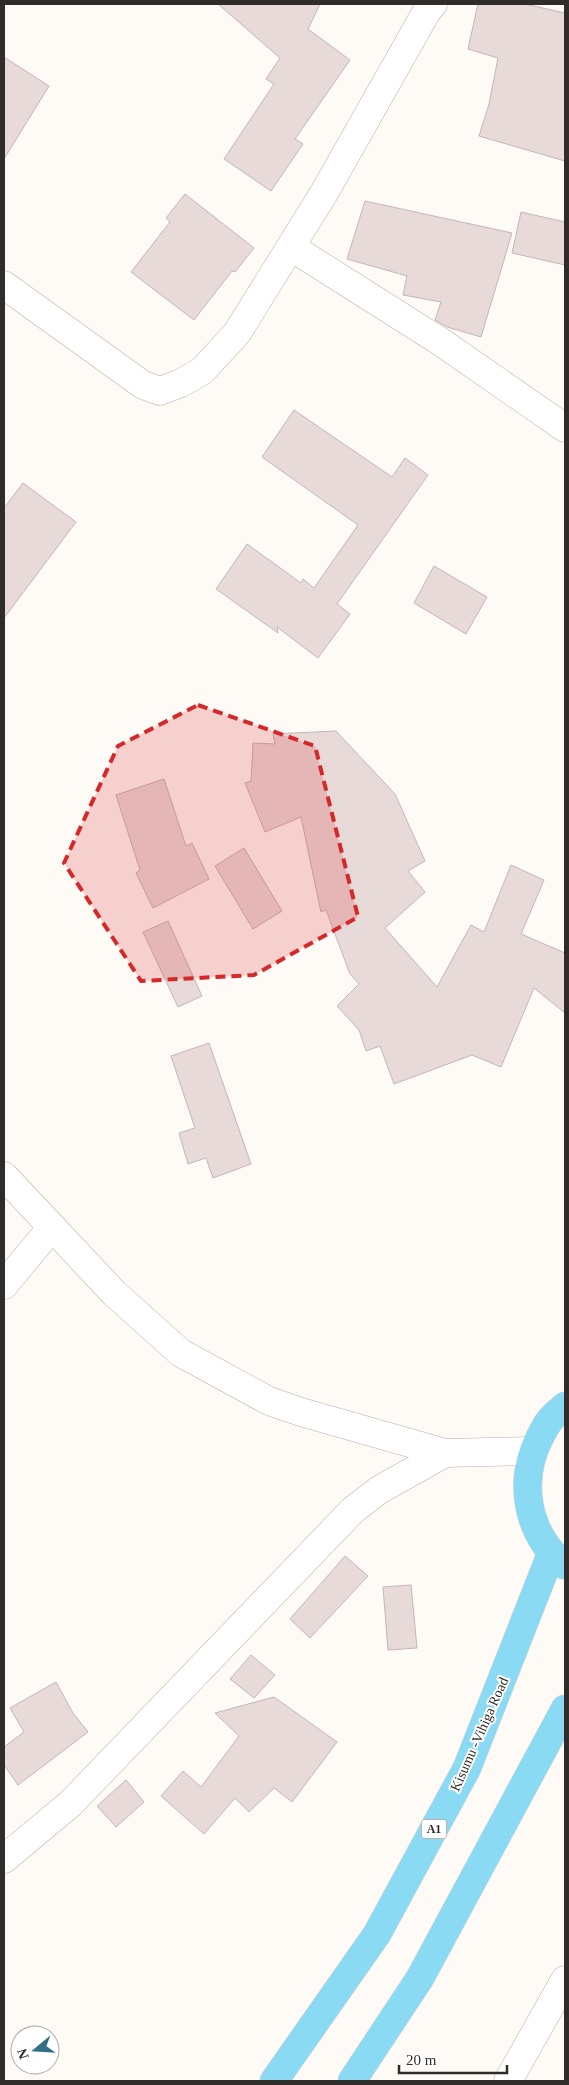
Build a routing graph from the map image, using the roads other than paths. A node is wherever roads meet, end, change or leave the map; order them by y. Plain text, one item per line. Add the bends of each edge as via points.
1 (433, 4) edge
2 (291, 247) junction
3 (4, 285) edge
4 (565, 428) edge
5 (4, 1176) edge
6 (52, 1227) junction
7 (4, 1285) edge
8 (565, 1406) edge
9 (533, 1451) junction
10 (445, 1453) junction
11 (558, 1560) edge
12 (565, 1709) edge
13 (4, 1859) edge
14 (565, 1980) edge
15 (274, 2081) edge
16 (352, 2081) edge
17 (508, 2081) edge

1 - 2 street
2 - 3 street via 237,333 202,372 160,391 143,386
2 - 4 street via 442,342
5 - 6 street
6 - 7 street
6 - 10 street via 114,1293 181,1353 269,1401
8 - 9 highway, A1 via 550,1419
9 - 10 street
9 - 11 highway, A1 via 526,1486 533,1522
10 - 13 street via 379,1490 353,1510 71,1803
11 - 15 highway, Kisumu -Vihiga Road / A1 via 466,1768 377,1934
12 - 16 highway via 420,1978
14 - 17 street

